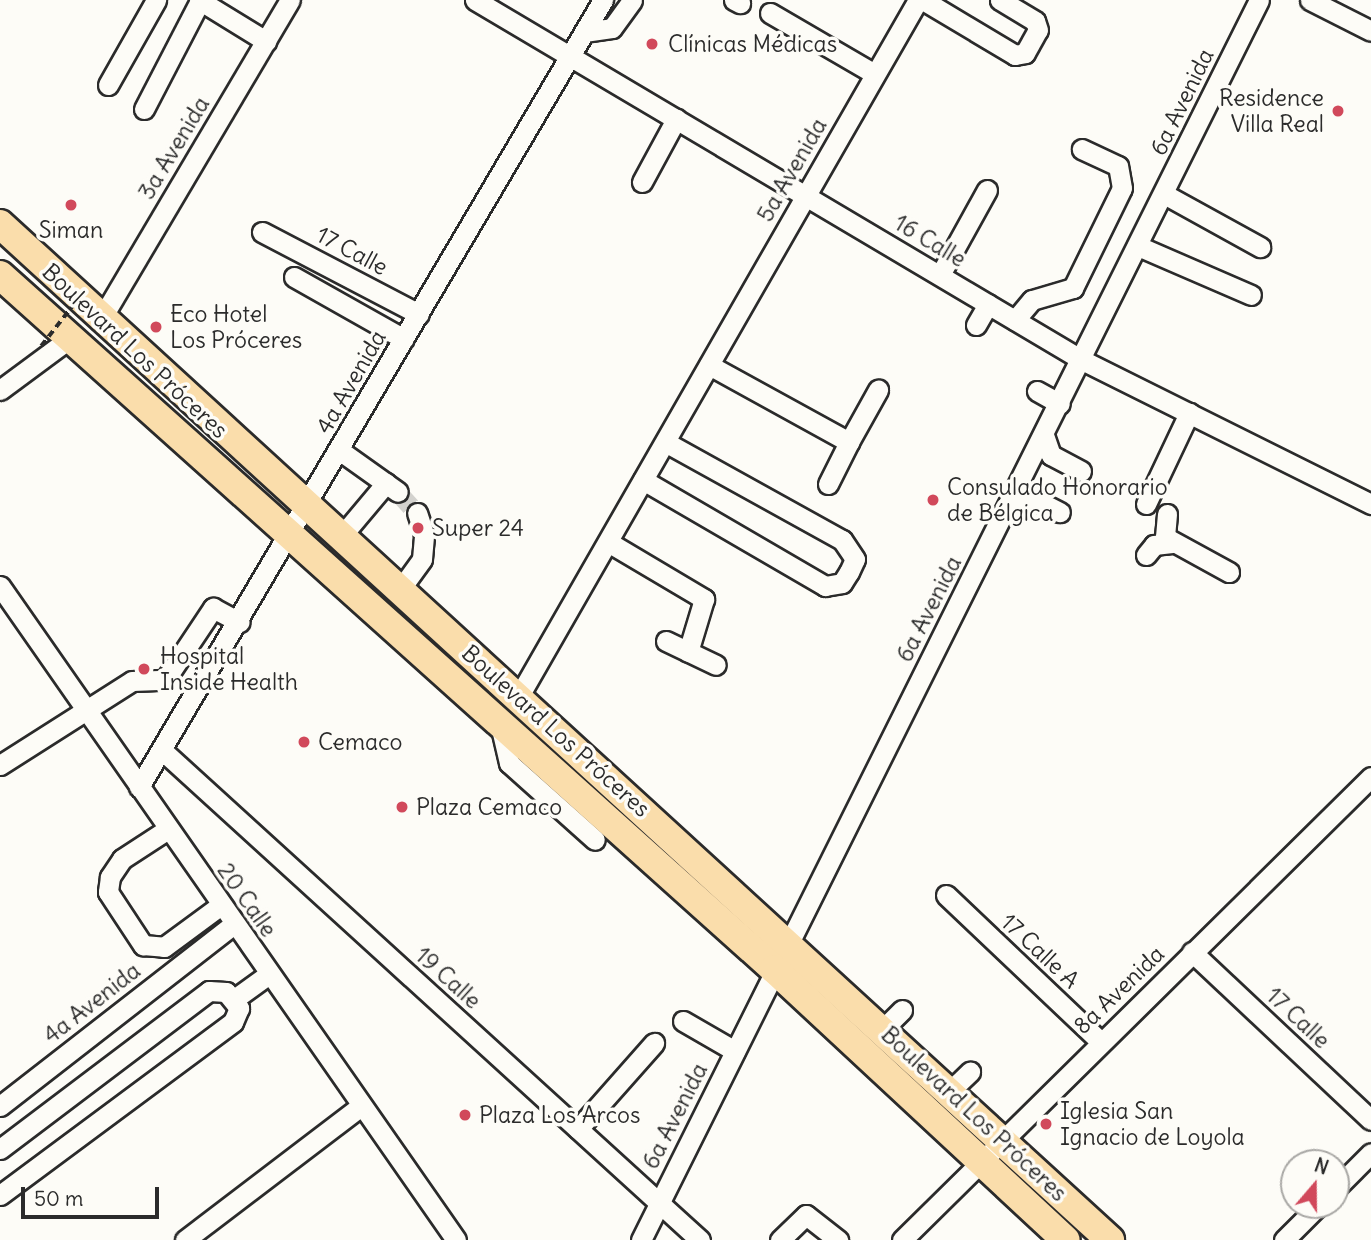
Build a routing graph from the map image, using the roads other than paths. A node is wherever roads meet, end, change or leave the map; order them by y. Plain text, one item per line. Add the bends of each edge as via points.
1 (156, 0) edge
2 (290, 0) edge
3 (475, 0) edge
4 (603, 0) edge
5 (632, 0) edge
6 (920, 0) edge
7 (1000, 0) edge
8 (1259, 0) edge
9 (1310, 0) edge
10 (207, 2) edge
11 (770, 13) dead end
12 (584, 32) junction
13 (1371, 32) edge
14 (266, 41) junction
15 (570, 56) junction
16 (875, 74) junction
17 (108, 85) dead end
18 (144, 109) dead end
19 (676, 119) junction
20 (1082, 149) dead end
21 (642, 182) dead end
22 (987, 190) dead end
23 (1164, 194) junction
24 (806, 196) junction
25 (0, 224) edge
26 (262, 232) dead end
27 (1138, 246) junction
28 (1260, 247) dead end
29 (940, 275) junction
30 (294, 277) dead end
31 (4, 285) edge
32 (1251, 295) dead end
33 (988, 304) junction
34 (419, 314) junction
35 (1015, 320) junction
36 (100, 321) junction
37 (976, 326) dead end
38 (69, 339) junction
39 (404, 339) junction
40 (1082, 359) junction
41 (709, 365) junction
42 (0, 390) edge
43 (878, 390) dead end
44 (1037, 391) dead end
45 (1060, 404) junction
46 (1189, 413) junction
47 (1044, 435) junction
48 (665, 442) junction
49 (849, 442) junction
50 (339, 450) junction
51 (1081, 471) dead end
52 (643, 480) junction
53 (828, 484) dead end
54 (1369, 498) edge
55 (1012, 500) junction
56 (1146, 503) dead end
57 (305, 509) junction
58 (1060, 512) dead end
59 (417, 513) tunnel mouth
60 (1167, 514) dead end
61 (288, 538) junction
62 (340, 539) junction
63 (608, 541) junction
64 (1171, 543) junction
65 (1146, 555) dead end
66 (1229, 572) dead end
67 (0, 586) edge
68 (399, 591) junction
69 (239, 622) junction
70 (666, 640) dead end
71 (688, 652) junction
72 (716, 665) dead end
73 (519, 696) junction
74 (84, 707) junction
75 (500, 724) junction
76 (164, 752) junction
77 (0, 765) edge
78 (1371, 777) edge
79 (139, 787) junction
80 (168, 829) junction
81 (596, 840) dead end
82 (946, 895) dead end
83 (221, 905) junction
84 (234, 924) junction
85 (790, 941) junction
86 (1192, 952) junction
87 (774, 969) junction
88 (269, 974) junction
89 (233, 1000) junction
90 (683, 1021) dead end
91 (1101, 1042) junction
92 (654, 1043) dead end
93 (735, 1051) junction
94 (970, 1072) dead end
95 (950, 1091) junction
96 (361, 1106) junction
97 (0, 1107) edge
98 (1371, 1120) edge
99 (578, 1129) junction
100 (1002, 1139) junction
101 (0, 1149) edge
102 (1371, 1153) edge
103 (980, 1161) junction
104 (1350, 1174) edge
105 (0, 1195) edge
106 (659, 1203) junction
107 (1305, 1219) edge
108 (833, 1239) edge
109 (185, 1240) edge
110 (456, 1240) edge
111 (641, 1240) edge
112 (700, 1240) edge
113 (780, 1240) edge
114 (902, 1240) edge
115 (1066, 1240) edge
116 (1110, 1240) edge
117 (1284, 1240) edge

1 - 17 street
2 - 14 street, 3a Avenida
3 - 15 street, 16 Calle
4 - 12 street, 4a Avenida
5 - 12 street via 612,28
6 - 7 street via 1015,55 1025,53 1038,30 1035,21
6 - 16 street, 5a Avenida
8 - 23 street, 6a Avenida
9 - 13 street
10 - 14 street
10 - 18 street
11 - 16 street
12 - 15 street, 4a Avenida
14 - 36 street, 3a Avenida
15 - 19 street, 16 Calle
15 - 34 street, 4a Avenida
16 - 24 street, 5a Avenida
19 - 21 street
19 - 24 street, 16 Calle
20 - 35 street via 1118,166 1122,188 1073,288 1032,300
22 - 29 street
23 - 27 street, 6a Avenida
23 - 28 street
24 - 29 street, 16 Calle
24 - 41 street, 5a Avenida
25 - 36 highway, Boulevard Los Próceres
26 - 34 street, 17 Calle
27 - 32 street
27 - 40 street, 6a Avenida
29 - 33 street, 16 Calle
30 - 39 street
31 - 38 highway, Boulevard Los Próceres
33 - 35 street, 16 Calle
33 - 37 street
34 - 39 street, 4a Avenida
35 - 40 street, 16 Calle
36 - 57 highway, Boulevard Los Próceres
38 - 42 street
38 - 61 highway, Boulevard Los Próceres
39 - 50 street, 4a Avenida
40 - 45 street, 6a Avenida
40 - 46 street, 16 Calle
41 - 48 street, 5a Avenida
41 - 49 street
43 - 49 street
44 - 45 street
45 - 47 street, 6a Avenida
46 - 54 street, 16 Calle
46 - 56 street
47 - 51 street via 1051,455
47 - 55 street, 6a Avenida
48 - 52 street, 5a Avenida
48 - 52 street via 842,540 855,559 849,572 842,583 825,586
49 - 53 street
50 - 57 street, 4a Avenida
50 - 62 street via 392,487
52 - 63 street, 5a Avenida
55 - 58 street via 1034,499
55 - 85 street, 6a Avenida
57 - 61 street, 4a Avenida
57 - 62 highway, Boulevard Los Próceres
59 - 68 street via 424,534 422,559
60 - 64 street via 1165,537
61 - 69 street, 4a Avenida
61 - 75 highway, Boulevard Los Próceres
62 - 68 highway, Boulevard Los Próceres
63 - 71 street via 704,600
63 - 73 street, 5a Avenida
64 - 65 street via 1154,545
64 - 66 street
67 - 74 street, 20 Calle
68 - 73 highway, Boulevard Los Próceres
69 - 74 street via 213,608 165,680 157,685 137,680
69 - 76 street, 4a Avenida
70 - 71 street
71 - 72 street
73 - 85 highway, Boulevard Los Próceres
74 - 77 street
74 - 79 street, 20 Calle
75 - 81 street via 509,763
75 - 87 highway, Boulevard Los Próceres
76 - 79 street, 4a Avenida
76 - 99 street, 19 Calle
78 - 86 street, 8a Avenida
79 - 80 street, 20 Calle
80 - 83 street, 20 Calle
80 - 83 street via 122,859 110,877 108,891 143,944 164,947
82 - 91 street, 17 Calle A via 975,935
83 - 84 street, 20 Calle
84 - 88 street, 20 Calle
84 - 97 street, 4a Avenida
85 - 87 street, 6a Avenida
85 - 95 highway, Boulevard Los Próceres via 892,1019
86 - 91 street, 8a Avenida
86 - 98 street, 17 Calle
87 - 93 street, 6a Avenida
87 - 103 highway, Boulevard Los Próceres
88 - 89 street
88 - 96 street, 20 Calle
89 - 101 street via 219,989 209,991
89 - 105 street via 239,1008 233,1022
90 - 93 street
91 - 100 street, 8a Avenida
92 - 99 street
93 - 106 street, 6a Avenida
94 - 95 street
95 - 100 highway, Boulevard Los Próceres
96 - 109 street
96 - 110 street, 20 Calle
99 - 106 street, 19 Calle
100 - 103 street, 8a Avenida
100 - 116 highway, Boulevard Los Próceres
102 - 104 street
103 - 114 street, 8a Avenida
103 - 115 highway, Boulevard Los Próceres
106 - 111 street, 6a Avenida
106 - 112 street, 19 Calle
107 - 117 street
108 - 113 street via 806,1215

